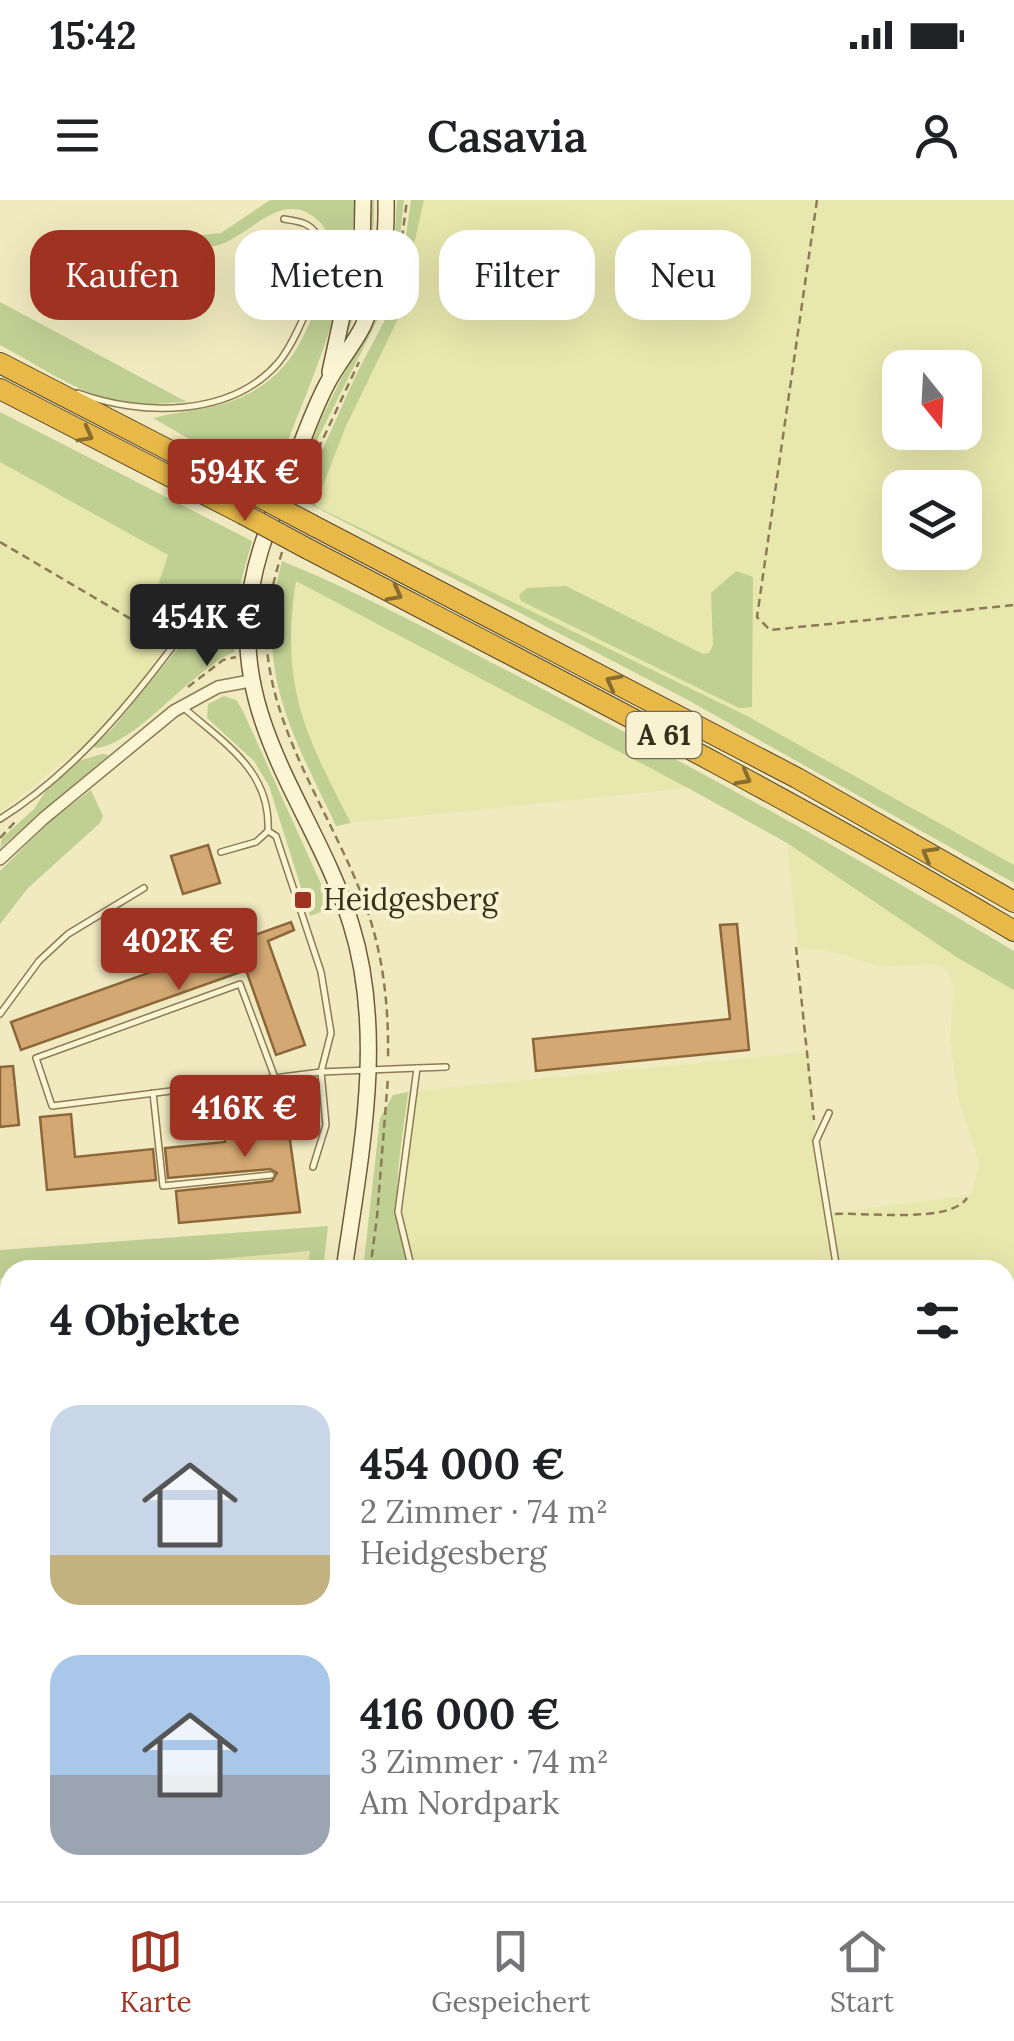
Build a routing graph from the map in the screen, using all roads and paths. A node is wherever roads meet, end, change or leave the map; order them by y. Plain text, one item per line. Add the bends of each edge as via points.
1 (363, 200) edge
2 (386, 200) edge
3 (407, 200) edge
4 (817, 200) edge
5 (284, 219) dead end
6 (403, 230) edge
7 (361, 358) dead end
8 (0, 363) edge
9 (327, 384) junction
10 (0, 389) edge
11 (304, 480) dead end
12 (287, 536) dead end
13 (0, 542) edge
14 (1014, 605) edge
15 (148, 629) joint
16 (267, 655) dead end
17 (250, 681) junction
18 (182, 706) junction
19 (0, 819) edge
20 (268, 831) junction
21 (221, 852) dead end
22 (0, 859) edge
23 (144, 888) dead end
24 (1014, 902) edge
25 (1014, 931) edge
26 (796, 946) dead end
27 (0, 1014) edge
28 (446, 1067) dead end
29 (418, 1068) junction
30 (368, 1070) junction
31 (321, 1072) junction
32 (275, 1078) junction
33 (154, 1093) junction
34 (829, 1113) dead end
35 (816, 1141) junction
36 (312, 1166) dead end
37 (271, 1175) dead end
38 (967, 1198) dead end
39 (829, 1214) junction
40 (345, 1260) edge
41 (410, 1260) edge
42 (836, 1260) edge

1 - 9 street via 362,251
2 - 9 street via 376,288 363,326
3 - 6 path
4 - 14 path via 756,617 770,630
5 - 8 lane via 303,222 318,236 318,278 288,349 248,387 202,404 131,408
7 - 11 path
24 -> 8 highway, A 61, bridge via 798,778
9 - 17 street via 255,560
10 -> 25 highway, A 61, bridge via 730,770
12 - 16 path via 270,593
13 - 15 path
15 - 19 lane via 173,646 134,699
17 - 18 street via 218,687
17 - 30 street via 267,736 352,926 361,961
18 - 20 lane via 256,774 269,811
18 - 22 street
20 - 21 lane via 256,842
20 - 31 lane via 276,836 321,972 331,1033
23 - 27 lane via 68,934
26 - 35 path
28 - 29 lane
29 - 30 lane
29 - 41 lane via 398,1212
30 - 31 lane
30 - 40 street
31 - 32 lane
31 - 36 lane via 326,1125
32 - 33 lane
32 - 33 lane via 240,984 36,1058 52,1106
33 - 37 lane via 162,1186
34 - 35 lane
35 - 39 lane
38 - 39 path via 932,1214
39 - 42 lane

